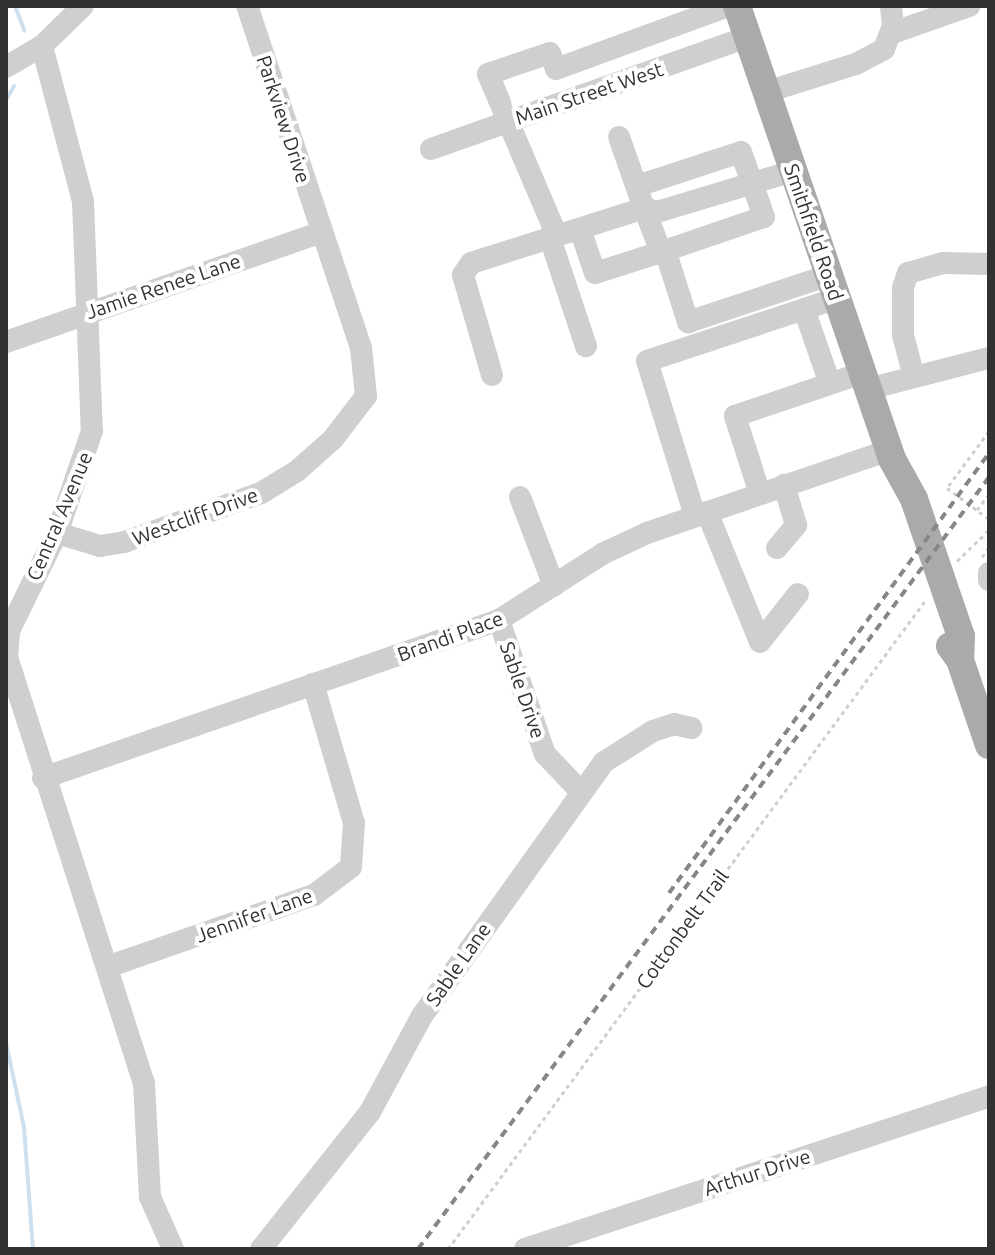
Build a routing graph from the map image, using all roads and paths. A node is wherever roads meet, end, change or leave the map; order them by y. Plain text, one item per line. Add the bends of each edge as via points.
1 (83, 6) edge
2 (247, 6) edge
3 (728, 6) edge
4 (737, 6) edge
5 (891, 6) edge
6 (969, 6) edge
7 (677, 15) edge
8 (892, 33) junction
9 (747, 37) junction
10 (42, 46) junction
11 (6, 67) edge
12 (766, 92) junction
13 (504, 122) junction
14 (619, 137) dead end
15 (431, 149) dead end
16 (793, 171) junction
17 (751, 182) junction
18 (637, 186) junction
19 (644, 208) junction
20 (580, 229) junction
21 (321, 232) junction
22 (554, 237) junction
23 (663, 251) junction
24 (989, 264) edge
25 (833, 287) junction
26 (804, 309) junction
27 (90, 312) junction
28 (6, 342) edge
29 (586, 346) dead end
30 (989, 358) edge
31 (492, 375) dead end
32 (914, 377) junction
33 (865, 381) junction
34 (830, 384) junction
35 (989, 431) edge
36 (890, 454) junction
37 (784, 485) junction
38 (760, 494) junction
39 (989, 494) edge
40 (520, 497) dead end
41 (977, 510) junction
42 (701, 514) junction
43 (989, 519) edge
44 (989, 530) edge
45 (57, 533) junction
46 (777, 548) dead end
47 (951, 567) dead end
48 (989, 573) edge
49 (989, 580) edge
50 (554, 586) junction
51 (798, 594) dead end
52 (918, 611) dead end
53 (499, 620) junction
54 (313, 684) junction
55 (692, 728) dead end
56 (987, 732) edge
57 (43, 778) junction
58 (581, 792) junction
59 (107, 967) junction
60 (989, 1096) edge
61 (173, 1249) edge
62 (261, 1249) edge
63 (448, 1249) edge
64 (525, 1249) edge

1 - 10 street
2 - 21 street, Parkview Drive
3 - 7 street
4 - 9 main road, Smithfield Road
5 - 8 street
6 - 8 street
7 - 13 street via 556,69 550,53 488,74
8 - 12 street via 884,49 872,57
9 - 12 main road, Smithfield Road
9 - 13 street, Main Street West
10 - 11 street
10 - 27 street, Central Avenue via 83,201
12 - 16 main road, Smithfield Road
13 - 15 street, Main Street West
13 - 22 street
14 - 18 street
16 - 17 street
16 - 25 main road, Smithfield Road
17 - 18 street via 741,152
17 - 19 street via 657,212
17 - 23 street via 764,217
18 - 19 street
19 - 20 street
19 - 23 street
20 - 22 street
20 - 23 street via 595,273
21 - 27 street, Jamie Renee Lane
21 - 45 street, Westcliff Drive via 366,368 366,396 357,414 297,471 261,493 124,542 100,546
22 - 29 street
22 - 31 street via 471,263 463,275
23 - 25 street via 688,322
24 - 32 street via 943,263 908,273 903,335
25 - 26 street
25 - 33 main road, Smithfield Road
26 - 34 street
26 - 42 street via 647,361
27 - 28 street, Jamie Renee Lane
27 - 45 street, Central Avenue via 92,431
30 - 32 street
32 - 33 street
33 - 34 street
33 - 36 main road, Smithfield Road
34 - 38 street via 735,416
35 - 41 path via 947,488
36 - 37 street, Brandi Place
36 - 56 main road, Smithfield Road via 889,476 934,610
37 - 38 street, Brandi Place
37 - 46 street via 796,525
38 - 42 street, Brandi Place
39 - 41 path
40 - 50 street
41 - 43 path
42 - 50 street, Brandi Place via 604,553
42 - 51 street via 760,642
44 - 47 path
45 - 57 street, Central Avenue via 13,622 7,657
48 - 49 street
50 - 53 street, Brandi Place
52 - 63 path, Cottonbelt Trail
53 - 54 street, Brandi Place
53 - 58 street, Sable Drive via 545,754
54 - 57 street, Brandi Place
54 - 59 street, Jennifer Lane via 354,823 351,867 314,895
55 - 58 street, Sable Lane via 674,724 629,742 604,762
57 - 59 street, Central Avenue
58 - 62 street, Sable Lane via 422,1016 370,1112
59 - 61 street, Central Avenue via 144,1083 150,1197
60 - 64 street, Arthur Drive

